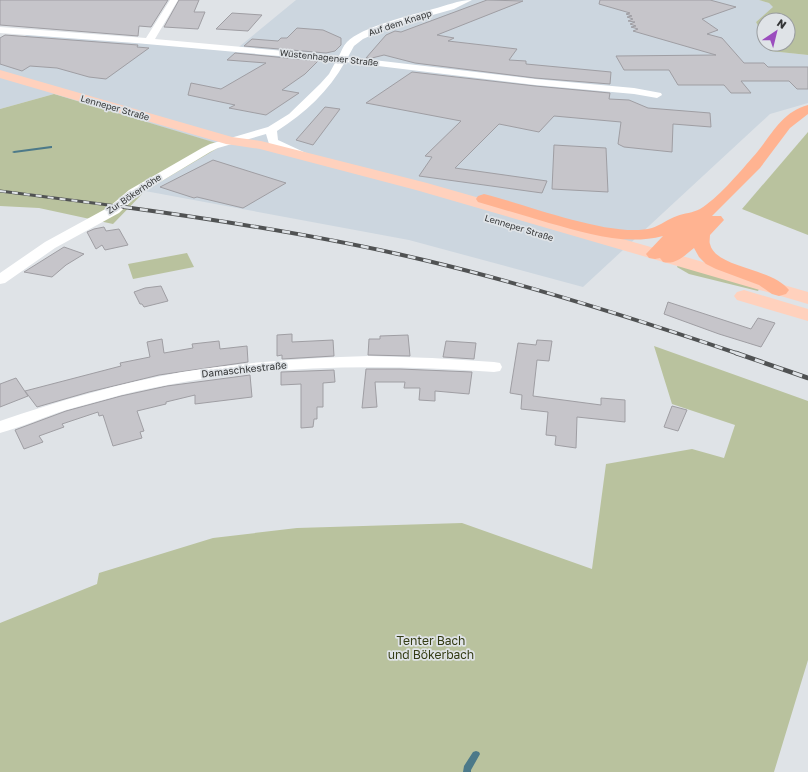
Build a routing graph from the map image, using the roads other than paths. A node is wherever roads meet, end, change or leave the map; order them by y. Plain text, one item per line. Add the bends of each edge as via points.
1 (174, 0) edge
2 (468, 0) edge
3 (0, 30) edge
4 (148, 41) junction
5 (342, 59) junction
6 (0, 74) edge
7 (657, 95) dead end
8 (808, 109) edge
9 (808, 118) edge
10 (272, 129) junction
11 (231, 141) junction
12 (308, 158) junction
13 (464, 198) junction
14 (484, 199) joint
15 (706, 213) junction
16 (701, 234) junction
17 (658, 260) junction
18 (0, 280) edge
19 (779, 290) junction
20 (808, 298) edge
21 (808, 315) edge
22 (494, 367) dead end
23 (0, 427) edge

1 - 4 street
2 - 5 street, Auf dem Knapp via 365,34 350,44
3 - 4 street, Wüstenhagener Straße
4 - 5 street, Wüstenhagener Straße
5 - 7 street, Wüstenhagener Straße
5 - 10 street, Auf dem Knapp via 324,86 293,116
6 - 11 main road, Lenneper Straße
8 - 15 highway via 781,128 761,158
9 - 16 highway via 799,122 771,158
10 - 11 street, Zur Bökerhöhe
10 - 12 street via 274,142
11 - 12 main road, Lenneper Straße via 261,145
11 - 17 main road, Lenneper Straße via 252,153
11 - 18 street, Zur Bökerhöhe via 206,150 133,193 114,210 50,246
12 - 13 main road, Lenneper Straße
13 - 14 main road
13 - 17 main road, Lenneper Straße
14 - 15 highway via 593,230 626,235 658,232 681,220
15 - 17 highway via 662,245
16 - 17 highway
16 - 19 highway via 700,240 704,251 714,260 764,280
17 - 19 main road, Lenneper Straße
17 - 21 main road, Lenneper Straße
19 - 20 main road, Lenneper Straße
22 - 23 street, Damaschkestraße via 409,360 208,372 131,386 84,398

